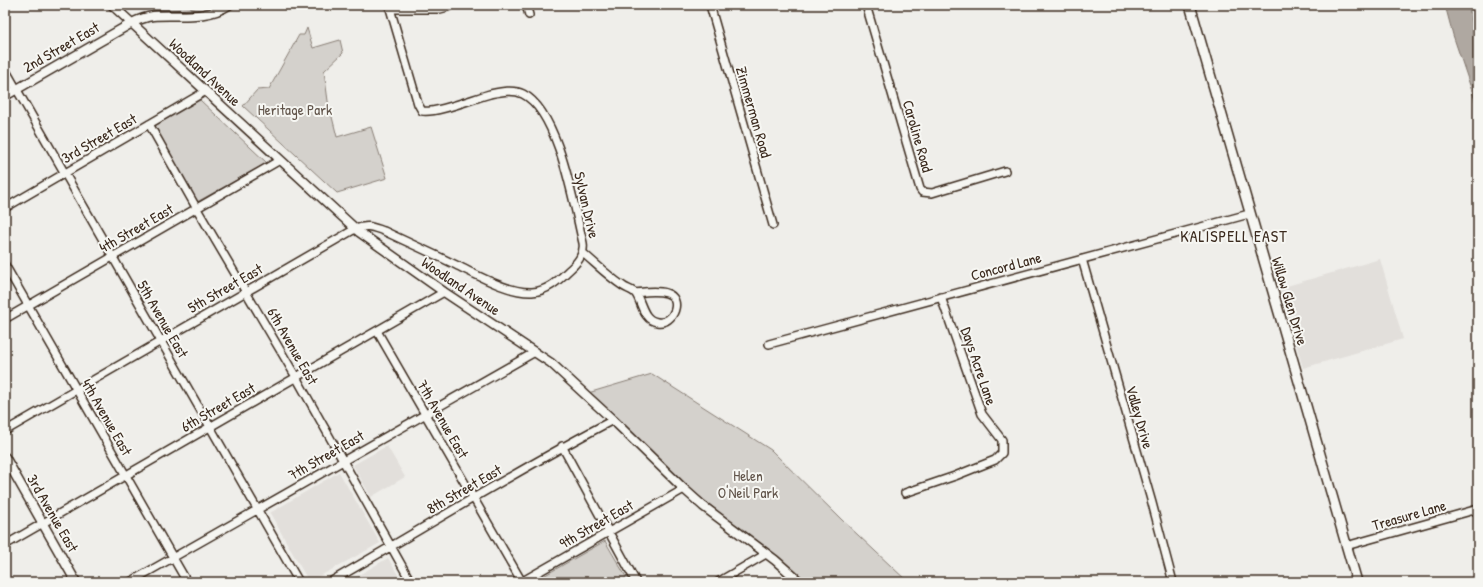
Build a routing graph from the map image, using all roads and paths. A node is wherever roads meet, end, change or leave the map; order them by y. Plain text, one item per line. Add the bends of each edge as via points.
1 (112, 5) edge
2 (229, 5) edge
3 (526, 5) edge
4 (710, 5) edge
5 (866, 5) edge
6 (1190, 5) edge
7 (390, 7) edge
8 (448, 7) dead end
9 (529, 15) dead end
10 (132, 22) junction
11 (5, 69) edge
12 (17, 90) junction
13 (206, 91) junction
14 (5, 96) edge
15 (149, 124) junction
16 (280, 160) junction
17 (1005, 171) dead end
18 (64, 173) junction
19 (5, 208) edge
20 (197, 209) junction
21 (1250, 214) junction
22 (773, 225) dead end
23 (355, 229) junction
24 (583, 253) junction
25 (112, 256) junction
26 (1082, 259) junction
27 (5, 265) edge
28 (245, 291) junction
29 (444, 292) junction
30 (635, 293) junction
31 (941, 297) junction
32 (28, 305) junction
33 (5, 318) edge
34 (378, 331) junction
35 (161, 341) junction
36 (769, 344) dead end
37 (535, 352) junction
38 (296, 377) junction
39 (76, 389) junction
40 (425, 414) junction
41 (613, 420) junction
42 (210, 427) junction
43 (5, 431) edge
44 (562, 446) junction
45 (5, 457) edge
46 (344, 460) junction
47 (125, 476) junction
48 (684, 489) junction
49 (905, 493) dead end
50 (474, 498) junction
51 (258, 509) junction
52 (1478, 509) edge
53 (42, 523) junction
54 (608, 532) junction
55 (5, 545) edge
56 (1346, 546) junction
57 (391, 547) junction
58 (766, 554) junction
59 (172, 558) junction
60 (76, 582) edge
61 (130, 582) edge
62 (187, 582) edge
63 (299, 582) edge
64 (330, 582) edge
65 (411, 582) edge
66 (522, 582) edge
67 (636, 582) edge
68 (718, 582) edge
69 (800, 582) edge
70 (1173, 582) edge
71 (1357, 582) edge

1 - 10 street, Woodland Avenue
2 - 10 street, 2nd Street East via 207,14 153,16
3 - 9 street
4 - 22 street, Zimmerman Road
5 - 17 street, Caroline Road via 922,192 932,193
6 - 21 main road, Willow Glen Drive
7 - 8 street
7 - 24 street, Sylvan Drive via 422,111 433,111 506,91 529,98 544,115 557,142 583,243
10 - 12 street, 2nd Street East
10 - 13 street, Woodland Avenue
11 - 12 street, 5th Avenue East
12 - 14 street, 2nd Street East
12 - 18 street, 5th Avenue East
13 - 15 street, 3rd Street East
13 - 16 street, Woodland Avenue
15 - 18 street, 3rd Street East
15 - 20 street, 6th Avenue East
16 - 20 street, 4th Street East
16 - 23 street, Woodland Avenue
18 - 19 street, 3rd Street East
18 - 25 street, 5th Avenue East
20 - 25 street, 4th Street East
20 - 28 street, 6th Avenue East
21 - 26 street, Concord Lane
21 - 56 main road, Willow Glen Drive
23 - 24 street, Sylvan Drive via 369,226 490,281 524,292 540,291 551,286 570,270
23 - 28 street, 5th Street East
23 - 29 street, Woodland Avenue
24 - 30 street
25 - 32 street, 4th Street East
25 - 35 street, 5th Avenue East
26 - 31 street, Concord Lane
26 - 70 street, Valley Drive
27 - 32 street, 4th Avenue East
28 - 35 street, 5th Street East
28 - 38 street, 6th Avenue East
29 - 34 street, 6th Street East
29 - 37 street, Woodland Avenue
30 - 30 street via 653,292 671,296 676,309 673,316 666,321 657,322 649,318
31 - 36 street, Concord Lane
31 - 49 street, Days Acre Lane via 982,414 1002,440 1002,453 995,460
32 - 33 street, 4th Street East
32 - 39 street, 4th Avenue East
34 - 38 street, 6th Street East
34 - 40 street, 7th Avenue East
35 - 39 street, 5th Street East
35 - 42 street, 5th Avenue East
37 - 40 street, 7th Street East
37 - 41 street, Woodland Avenue via 560,370
38 - 42 street, 6th Street East
38 - 46 street, 6th Avenue East
39 - 43 street, 5th Street East
39 - 47 street, 4th Avenue East
40 - 46 street, 7th Street East
40 - 50 street, 7th Avenue East
41 - 44 street, 8th Street East
41 - 48 street, Woodland Avenue
42 - 47 street, 6th Street East
42 - 51 street, 5th Avenue East
44 - 50 street, 8th Street East
44 - 54 street
45 - 53 street, 3rd Avenue East
46 - 51 street, 7th Street East
46 - 57 street, 6th Avenue East
47 - 53 street, 6th Street East
47 - 59 street, 4th Avenue East
48 - 54 street, 9th Street East
48 - 58 street, Woodland Avenue
50 - 57 street, 8th Street East
50 - 66 street, 7th Avenue East
51 - 59 street, 7th Street East
51 - 63 street, 5th Avenue East
52 - 56 street, Treasure Lane
53 - 55 street, 6th Street East
53 - 60 street, 3rd Avenue East
54 - 66 street, 9th Street East
54 - 67 street
56 - 71 main road, Willow Glen Drive
57 - 64 street, 8th Street East
57 - 65 street, 6th Avenue East
58 - 68 street
58 - 69 street, Woodland Avenue
59 - 61 street, 7th Street East
59 - 62 street, 4th Avenue East

